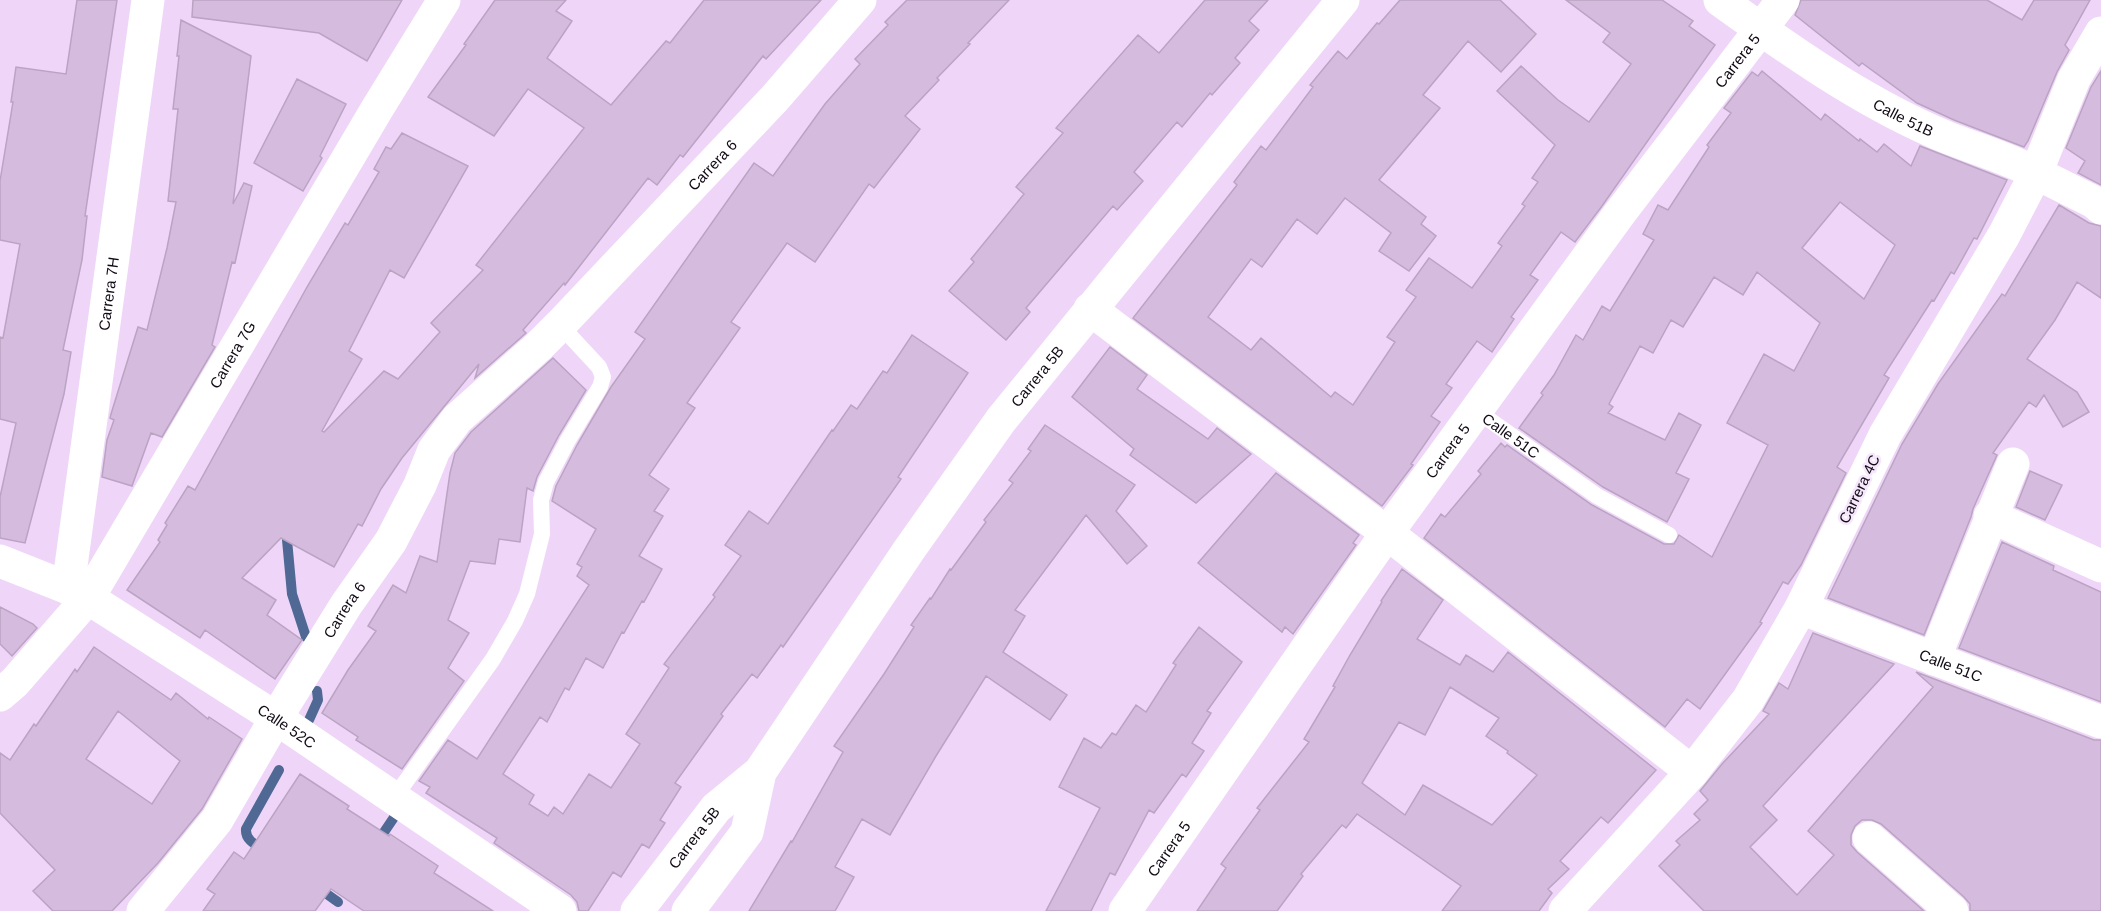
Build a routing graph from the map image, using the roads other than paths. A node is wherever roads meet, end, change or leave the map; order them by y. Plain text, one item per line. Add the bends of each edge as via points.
1 (148, 0) edge
2 (444, 0) edge
3 (860, 0) edge
4 (1342, 0) edge
5 (1720, 0) edge
6 (1783, 0) edge
7 (1760, 29) junction
8 (2101, 33) edge
9 (2036, 173) junction
10 (2099, 201) edge
11 (1090, 309) junction
12 (560, 325) junction
13 (1477, 411) junction
14 (2013, 464) dead end
15 (1990, 516) junction
16 (1387, 533) junction
17 (1669, 535) dead end
18 (0, 561) edge
19 (2101, 566) edge
20 (78, 593) junction
21 (1801, 608) junction
22 (1934, 658) junction
23 (0, 695) edge
24 (276, 718) junction
25 (2101, 722) edge
26 (760, 772) junction
27 (1692, 772) junction
28 (394, 798) junction
29 (1869, 838) dead end
30 (143, 911) edge
31 (560, 911) edge
32 (637, 911) edge
33 (688, 911) edge
34 (1125, 911) edge
35 (1565, 911) edge
36 (1952, 911) edge

1 - 20 street, Carrera 7H
2 - 20 street, Carrera 7G
3 - 12 street, Carrera 6 via 775,98
4 - 11 street, Carrera 5B
5 - 7 street, Calle 51B
6 - 7 street, Carrera 5
7 - 9 street, Calle 51B via 1854,92 1934,132
7 - 13 street, Carrera 5
8 - 9 street, Carrera 4C via 2074,79
9 - 10 street, Calle 51B
9 - 21 street, Carrera 4C via 2004,235 1885,435
11 - 16 street
11 - 26 street, Carrera 5B via 1001,420
12 - 24 street, Carrera 6 via 457,419 434,450 391,541
12 - 28 lane via 598,367 603,377 600,387 546,482 541,500 542,534 527,594 515,621 493,659
13 - 16 street, Carrera 5
13 - 17 lane, Calle 51C via 1597,496
14 - 15 street
15 - 19 street
15 - 22 street
16 - 27 street
16 - 34 street, Carrera 5
18 - 20 street, Calle 52C
20 - 23 street, Carrera 7G via 15,681
20 - 24 street, Calle 52C
21 - 22 street, Calle 51C
21 - 27 street, Carrera 4C via 1748,700
22 - 25 street, Calle 51C
24 - 28 street, Calle 52C
24 - 30 street, Carrera 6 via 217,820
26 - 32 street, Carrera 5B via 716,808
26 - 33 street, Carrera 5B via 747,832
27 - 35 street, Carrera 4C
28 - 31 street, Calle 52C
29 - 36 street

